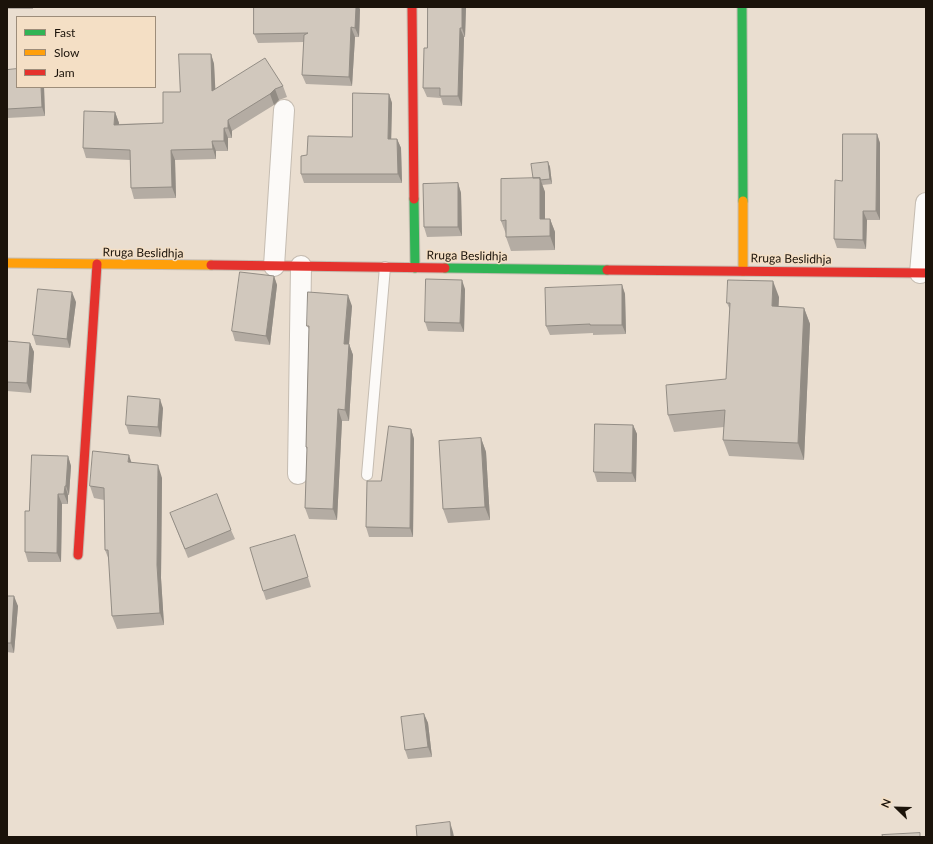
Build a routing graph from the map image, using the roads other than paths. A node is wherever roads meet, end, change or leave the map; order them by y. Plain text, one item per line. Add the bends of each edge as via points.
1 (412, 7) edge
2 (742, 7) edge
3 (284, 110) dead end
4 (926, 203) edge
5 (7, 263) edge
6 (97, 264) junction
7 (274, 266) junction
8 (301, 266) junction
9 (385, 267) junction
10 (415, 268) junction
11 (744, 271) junction
12 (923, 273) edge
13 (298, 474) dead end
14 (367, 475) dead end
15 (78, 555) dead end

1 - 10 main road
2 - 11 main road
3 - 7 street
4 - 12 street
5 - 6 main road, Rruga Beslidhja
6 - 7 main road, Rruga Beslidhja
6 - 15 main road
7 - 8 main road, Rruga Beslidhja
8 - 9 main road, Rruga Beslidhja
8 - 13 street
9 - 10 main road, Rruga Beslidhja
9 - 14 lane
10 - 11 main road, Rruga Beslidhja
11 - 12 main road, Rruga Beslidhja

